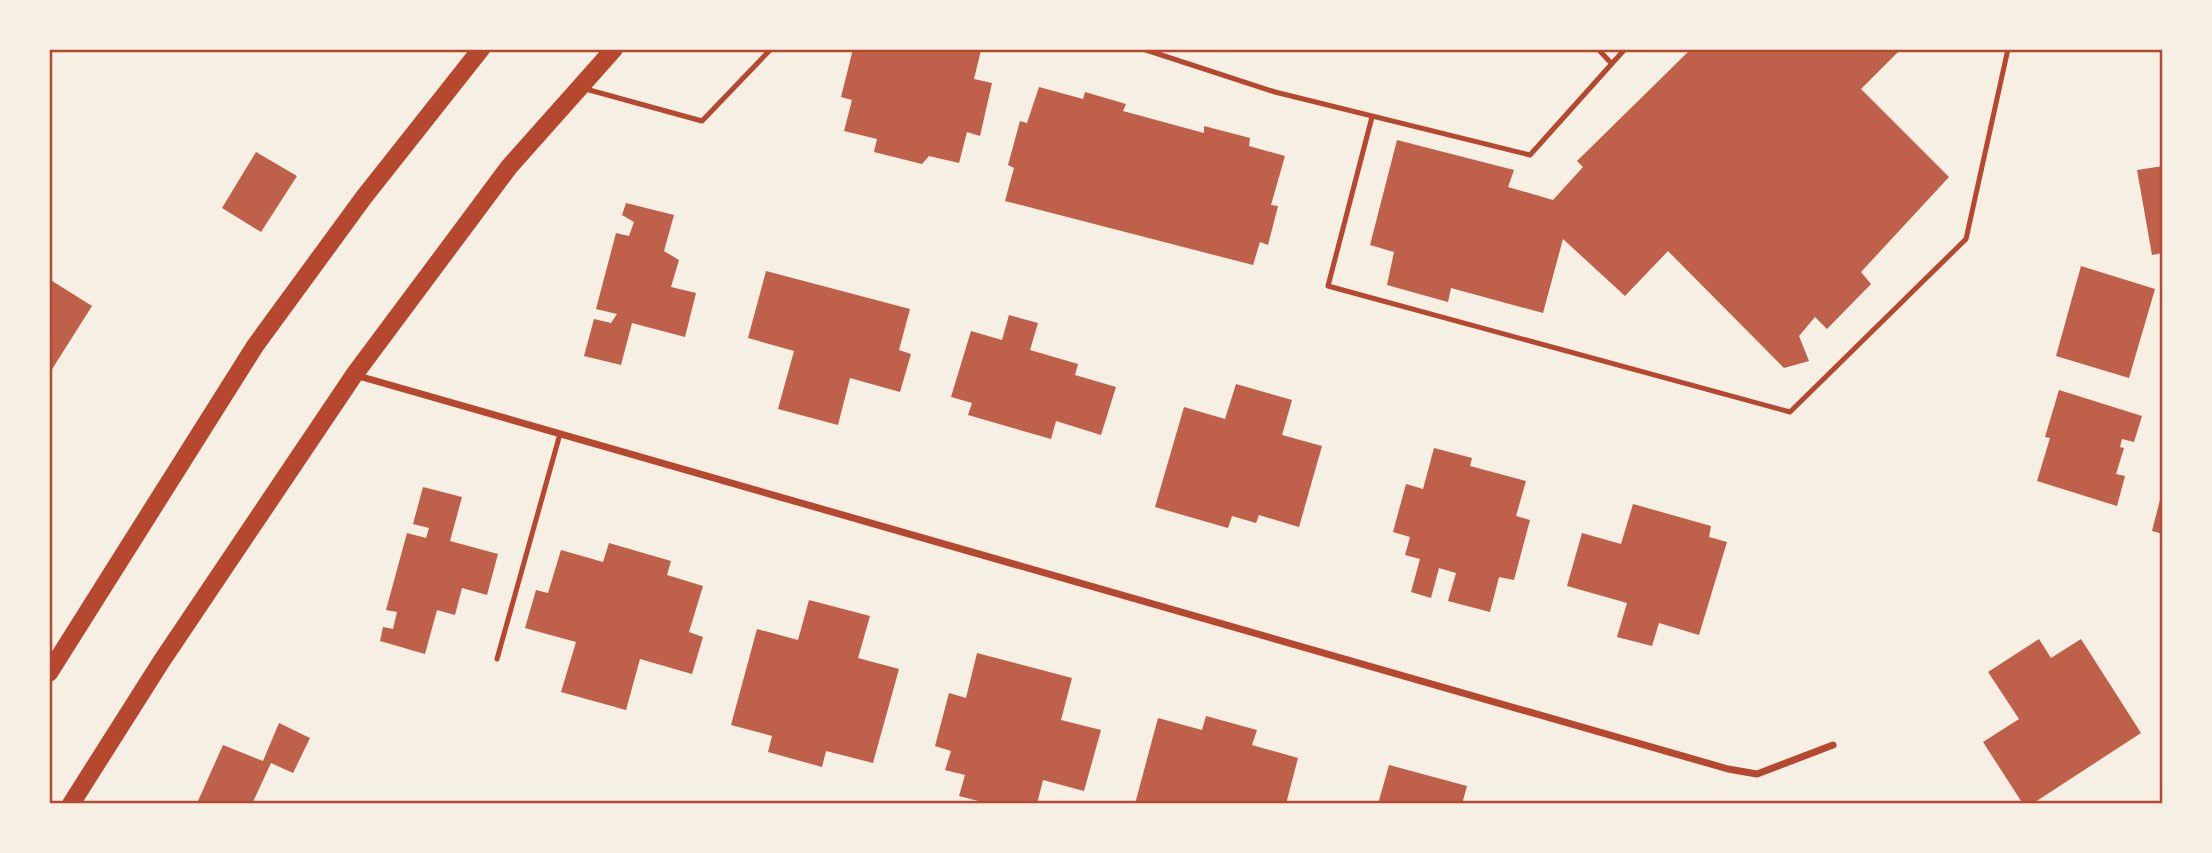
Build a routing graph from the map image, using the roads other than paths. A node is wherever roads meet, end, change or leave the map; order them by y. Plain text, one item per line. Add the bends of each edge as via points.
1 (481, 49) edge
2 (614, 49) edge
3 (771, 49) edge
4 (1143, 49) edge
5 (1598, 49) edge
6 (1625, 49) edge
7 (2008, 49) edge
8 (1611, 63) junction
9 (579, 88) junction
10 (1372, 117) junction
11 (354, 375) junction
12 (560, 434) junction
13 (497, 659) dead end
14 (49, 673) edge
15 (1833, 745) dead end
16 (71, 804) edge

1 - 14 main road via 255,346
2 - 9 main road
3 - 9 lane via 702,121
4 - 10 lane via 1275,92
5 - 8 lane
6 - 8 lane
7 - 10 lane via 1966,239 1790,412 1328,286
8 - 10 lane via 1530,156
9 - 11 main road via 509,167
11 - 12 street
11 - 16 main road
12 - 13 lane
12 - 15 street via 1728,769 1757,774

